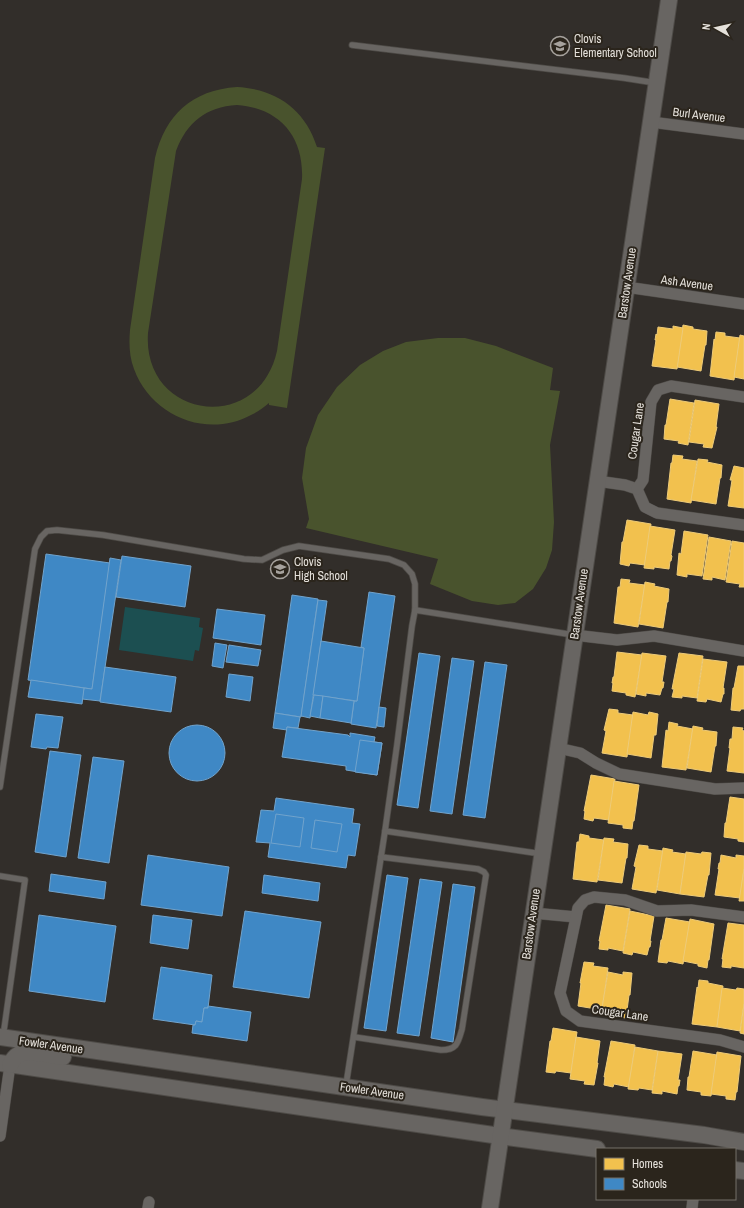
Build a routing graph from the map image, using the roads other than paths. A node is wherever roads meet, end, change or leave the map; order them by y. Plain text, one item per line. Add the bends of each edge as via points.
1 (668, 0) edge
2 (352, 45) dead end
3 (656, 83) junction
4 (650, 122) junction
5 (744, 134) edge
6 (626, 287) junction
7 (744, 304) edge
8 (744, 397) edge
9 (597, 481) junction
10 (637, 489) junction
11 (744, 525) edge
12 (415, 610) junction
13 (574, 635) junction
14 (744, 651) edge
15 (558, 748) junction
16 (0, 787) edge
17 (744, 788) edge
18 (385, 831) junction
19 (542, 854) junction
20 (381, 857) junction
21 (0, 876) edge
22 (533, 913) junction
23 (576, 917) junction
24 (744, 917) edge
25 (354, 1038) junction
26 (1, 1039) edge
27 (744, 1047) edge
28 (5, 1064) edge
29 (194, 1065) junction
30 (346, 1087) junction
31 (504, 1110) junction
32 (0, 1136) edge
33 (500, 1136) junction
34 (744, 1142) edge
35 (596, 1150) edge
36 (490, 1208) edge

1 - 3 main road, Barstow Avenue
2 - 3 lane
3 - 4 main road, Barstow Avenue
4 - 5 street, Burl Avenue
4 - 6 main road, Barstow Avenue
6 - 7 street, Ash Avenue
6 - 9 main road, Barstow Avenue
8 - 10 street, Cougar Lane via 671,386 658,390 651,402 643,480
9 - 10 street
9 - 13 main road, Barstow Avenue
10 - 11 street via 645,506 657,513
12 - 13 lane
12 - 16 lane via 415,584 412,574 404,565 389,559 299,546 262,560 244,559 103,536 47,531 35,549
12 - 18 lane
13 - 14 street via 617,640 654,636
13 - 15 main road, Barstow Avenue
15 - 17 street via 580,753 620,774 715,788
15 - 19 main road, Barstow Avenue
18 - 19 lane
18 - 20 lane
19 - 22 main road, Barstow Avenue
20 - 25 lane
20 - 25 lane via 478,869 486,875 462,1029 455,1046 449,1050 441,1050
21 - 26 lane via 25,880
22 - 23 street
22 - 31 main road, Barstow Avenue
23 - 24 street, Cougar Lane via 578,908 585,900 594,897 625,900 657,911 691,910
23 - 27 street, Cougar Lane via 560,993 566,1012 580,1021 720,1040
25 - 30 lane
26 - 29 main road, Fowler Avenue
28 - 29 main road via 26,1052 120,1065
28 - 32 street
28 - 33 main road
29 - 30 main road, Fowler Avenue
30 - 31 main road, Fowler Avenue
31 - 33 main road, Barstow Avenue
31 - 34 main road, Fowler Avenue
33 - 35 main road
33 - 36 main road, Barstow Avenue

